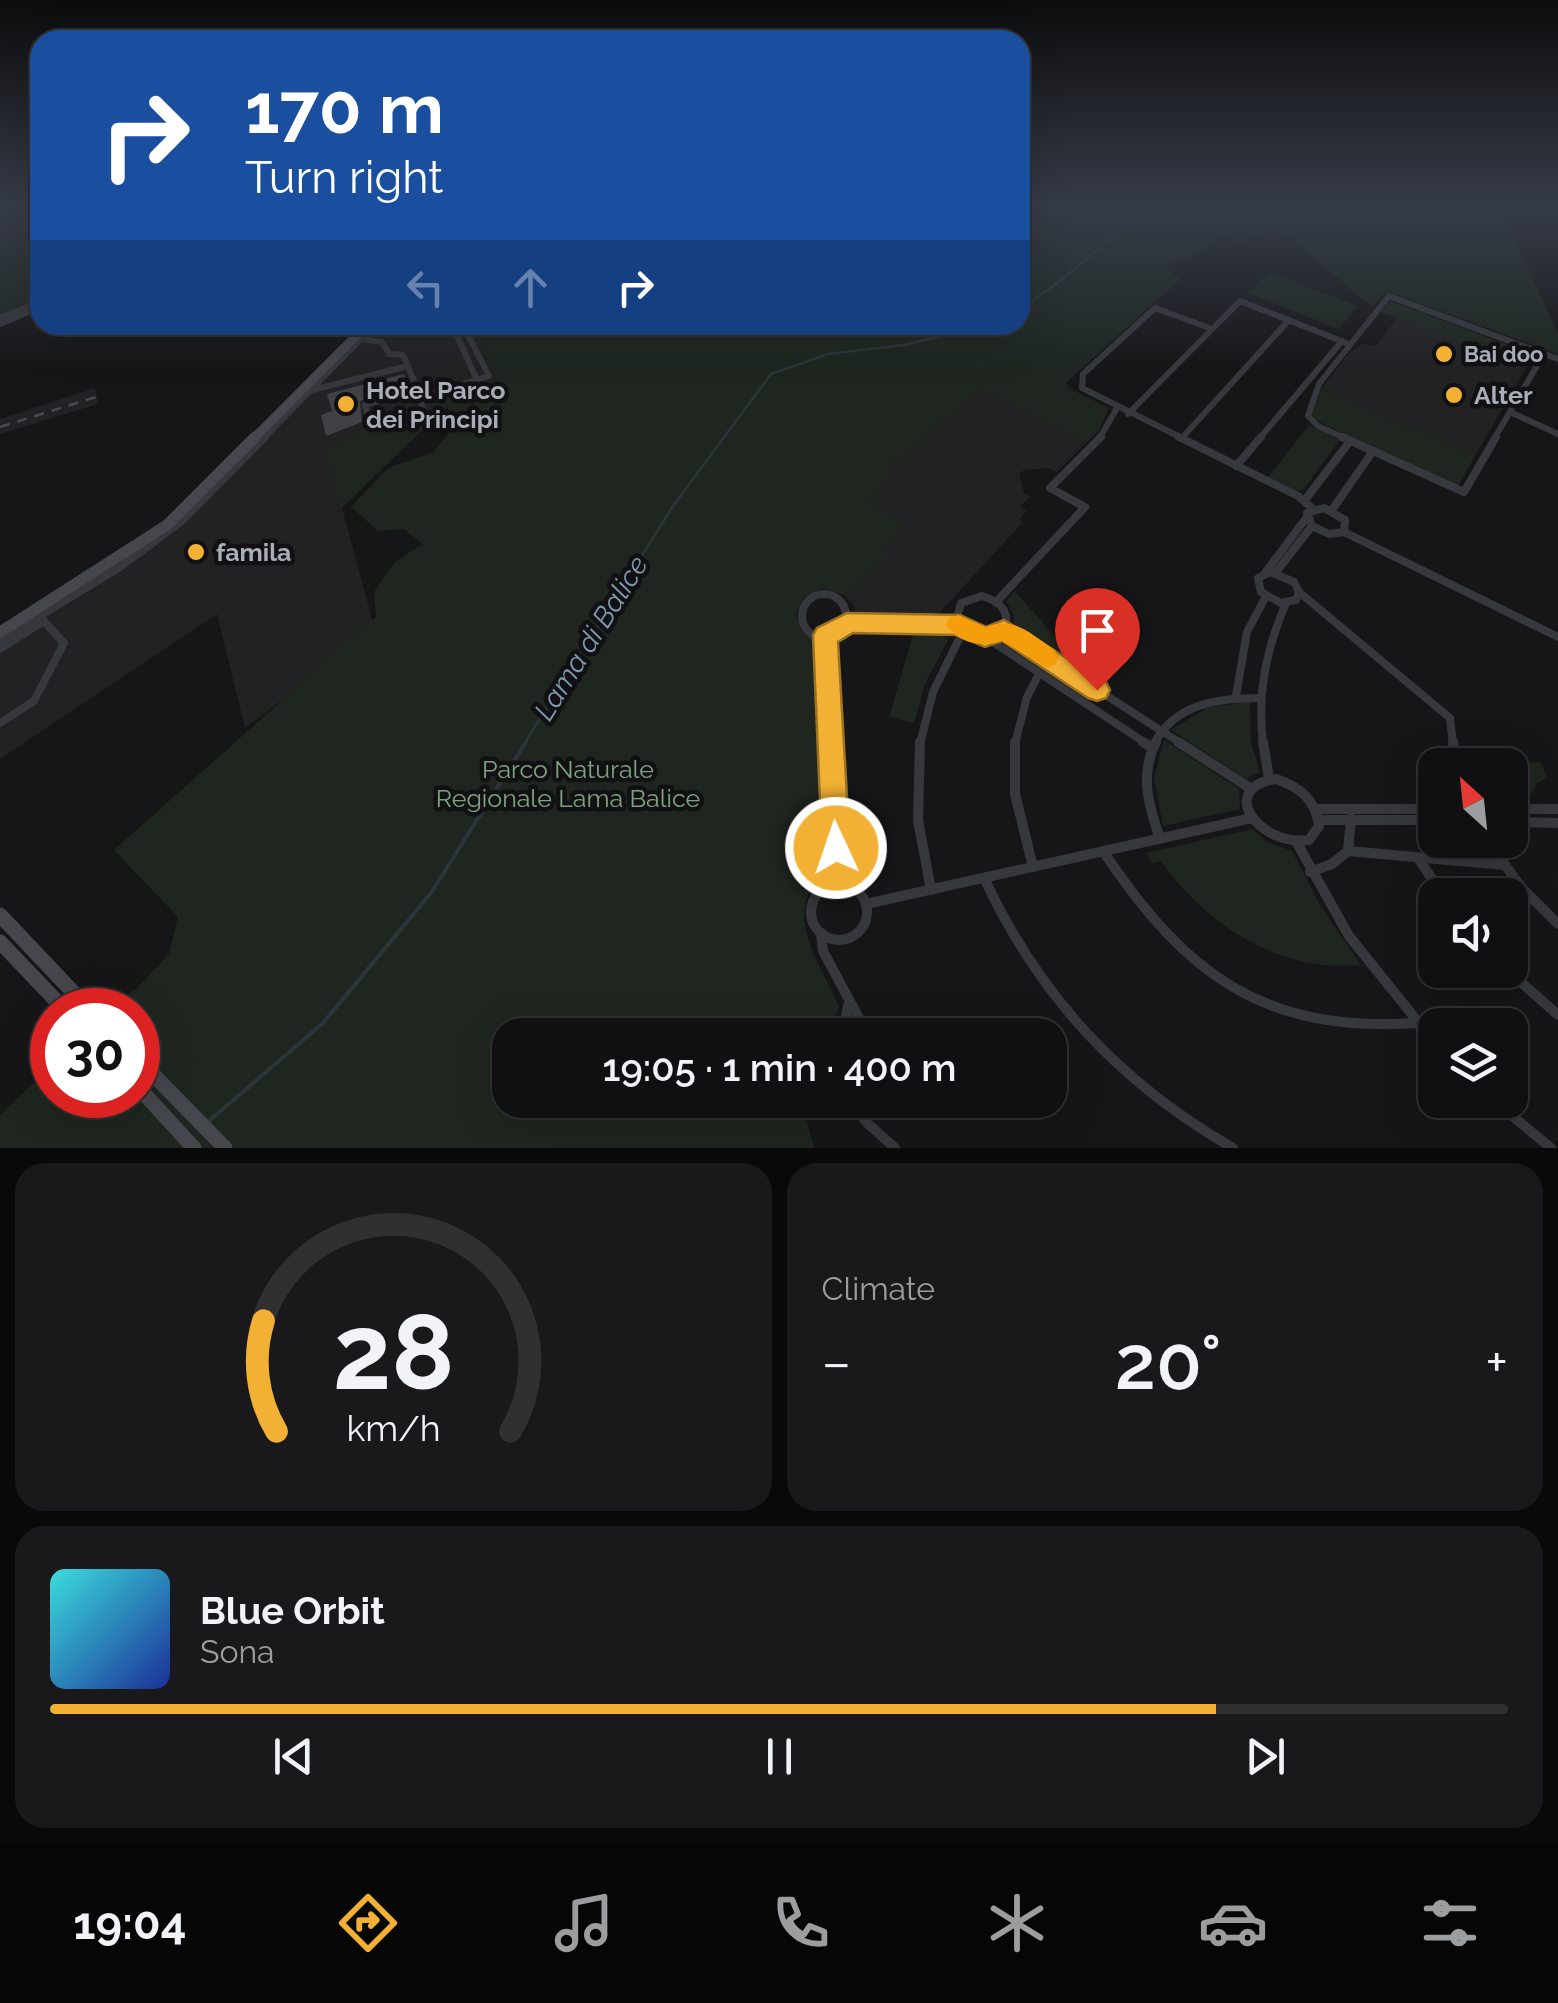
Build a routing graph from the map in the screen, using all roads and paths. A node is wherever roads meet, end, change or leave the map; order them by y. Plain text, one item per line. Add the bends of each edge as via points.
1 (30, 308) edge
2 (1289, 320) junction
3 (0, 321) edge
4 (1212, 329) junction
5 (357, 335) edge
6 (365, 335) edge
7 (456, 335) edge
8 (468, 335) edge
9 (361, 339) junction
10 (1346, 342) junction
11 (1544, 353) junction
12 (1558, 359) edge
13 (332, 360) junction
14 (481, 361) junction
15 (469, 364) junction
16 (408, 366) junction
17 (476, 380) junction
18 (306, 390) junction
19 (419, 393) junction
20 (1117, 408) junction
21 (1510, 412) junction
22 (1128, 414) junction
23 (1558, 434) edge
24 (1181, 439) junction
25 (1350, 441) junction
26 (254, 449) junction
27 (1373, 451) junction
28 (236, 460) junction
29 (1236, 466) junction
30 (216, 488) junction
31 (1306, 500) junction
32 (194, 502) junction
33 (1332, 510) junction
34 (1310, 513) junction
35 (1312, 526) junction
36 (1344, 532) junction
37 (1265, 572) junction
38 (1276, 572) junction
39 (1299, 592) junction
40 (1266, 596) junction
41 (996, 602) junction
42 (1286, 603) junction
43 (39, 616) junction
44 (847, 623) junction
45 (962, 627) junction
46 (1004, 630) junction
47 (0, 632) edge
48 (826, 635) junction
49 (985, 637) junction
50 (1558, 637) edge
51 (0, 640) edge
52 (0, 648) edge
53 (1039, 674) junction
54 (1236, 696) junction
55 (1260, 698) junction
56 (0, 723) edge
57 (1160, 730) junction
58 (1151, 747) junction
59 (1454, 748) edge
60 (1269, 778) junction
61 (1250, 788) junction
62 (1528, 810) edge
63 (1558, 810) edge
64 (1418, 811) edge
65 (1318, 815) junction
66 (1252, 818) junction
67 (1351, 818) junction
68 (1418, 820) edge
69 (1528, 822) edge
70 (1558, 823) edge
71 (1160, 839) junction
72 (1297, 844) junction
73 (1103, 851) junction
74 (1348, 851) junction
75 (1418, 858) junction
76 (1499, 858) edge
77 (1504, 866) junction
78 (1034, 867) junction
79 (1310, 872) junction
80 (984, 878) junction
81 (1432, 878) edge
82 (838, 884) junction
83 (931, 890) junction
84 (866, 904) junction
85 (0, 915) edge
86 (1558, 924) edge
87 (821, 932) junction
88 (0, 942) edge
89 (44, 988) edge
90 (69, 988) edge
91 (1528, 988) edge
92 (848, 1004) junction
93 (1558, 1015) edge
94 (845, 1018) edge
95 (857, 1018) edge
96 (1417, 1024) joint
97 (160, 1082) edge
98 (160, 1111) edge
99 (863, 1118) edge
100 (1515, 1118) edge
101 (194, 1148) edge
102 (224, 1148) edge
103 (895, 1148) edge
104 (1233, 1148) edge
105 (1551, 1148) edge

1 - 3 street
2 - 4 street via 1240,300
2 - 10 street
2 - 24 street
4 - 20 street via 1155,308 1081,377 1087,394
4 - 22 street
5 - 13 main road
6 - 9 street
7 - 15 street
8 - 14 street
9 - 13 street
9 - 16 street via 386,344 388,354 403,355
9 - 18 street
10 - 11 street via 1389,296
10 - 25 street via 1308,416
10 - 29 street
11 - 12 street
11 - 21 street
13 - 18 main road
14 - 15 street
14 - 17 street via 489,376
15 - 17 street
16 - 18 street
16 - 19 street
17 - 19 street
18 - 26 street
18 - 28 main road
19 - 19 street via 365,405 368,421 422,409
20 - 22 street
20 - 41 street via 1105,433 1050,488 1085,507
21 - 23 street
21 - 27 street via 1464,492
22 - 24 street
24 - 29 street
25 - 27 street
25 - 31 street
26 - 28 street
26 - 30 street
27 - 33 street
28 - 32 main road
29 - 31 street
30 - 32 street
30 - 43 street via 141,553
31 - 34 street
32 - 43 main road
33 - 34 street
33 - 36 street via 1345,520
34 - 35 street
34 - 37 street
35 - 36 street
35 - 38 street
36 - 50 street
37 - 38 street
37 - 40 street via 1257,582
38 - 39 street
39 - 42 street
39 - 59 street via 1450,718
40 - 42 street
40 - 54 street via 1247,632
41 - 45 street via 964,600 956,613
41 - 46 street via 1007,615
42 - 55 street via 1262,663
43 - 47 main road
43 - 51 street
43 - 52 street
43 - 56 street via 64,642 34,701
44 - 45 street
44 - 48 street
44 - 48 street via 847,610 837,600 808,601 800,612 803,625
45 - 49 street
45 - 83 street via 934,682 918,750 916,809
46 - 49 street
46 - 57 street
48 - 82 street
49 - 53 street
53 - 58 street
53 - 78 street via 1024,701 1012,769 1018,820
54 - 55 street
54 - 57 street via 1187,708
55 - 60 street
57 - 58 street
57 - 61 street
58 - 71 street via 1146,785
60 - 61 street
60 - 65 street via 1297,787
61 - 66 street
62 - 63 street
64 - 65 street
65 - 67 street
65 - 72 street via 1314,836
66 - 71 street
66 - 72 street via 1275,839
67 - 68 street
67 - 74 street
69 - 70 street
71 - 73 street
72 - 79 street
73 - 78 street
73 - 96 street via 1130,897 1170,943 1216,980 1329,1025
74 - 75 street
74 - 79 street
75 - 77 street
75 - 81 street
76 - 77 street
77 - 86 street
78 - 80 street
79 - 96 street via 1371,968
80 - 83 street
80 - 104 street via 1020,953 1084,1033 1162,1104
82 - 84 street via 853,888
82 - 87 street via 821,891 812,906
83 - 84 street
84 - 87 street via 864,925 853,937 836,940
85 - 90 main road
87 - 92 street
88 - 89 main road
91 - 93 street
92 - 94 street
92 - 95 street
97 - 102 main road
98 - 101 main road
99 - 103 street
100 - 105 street

